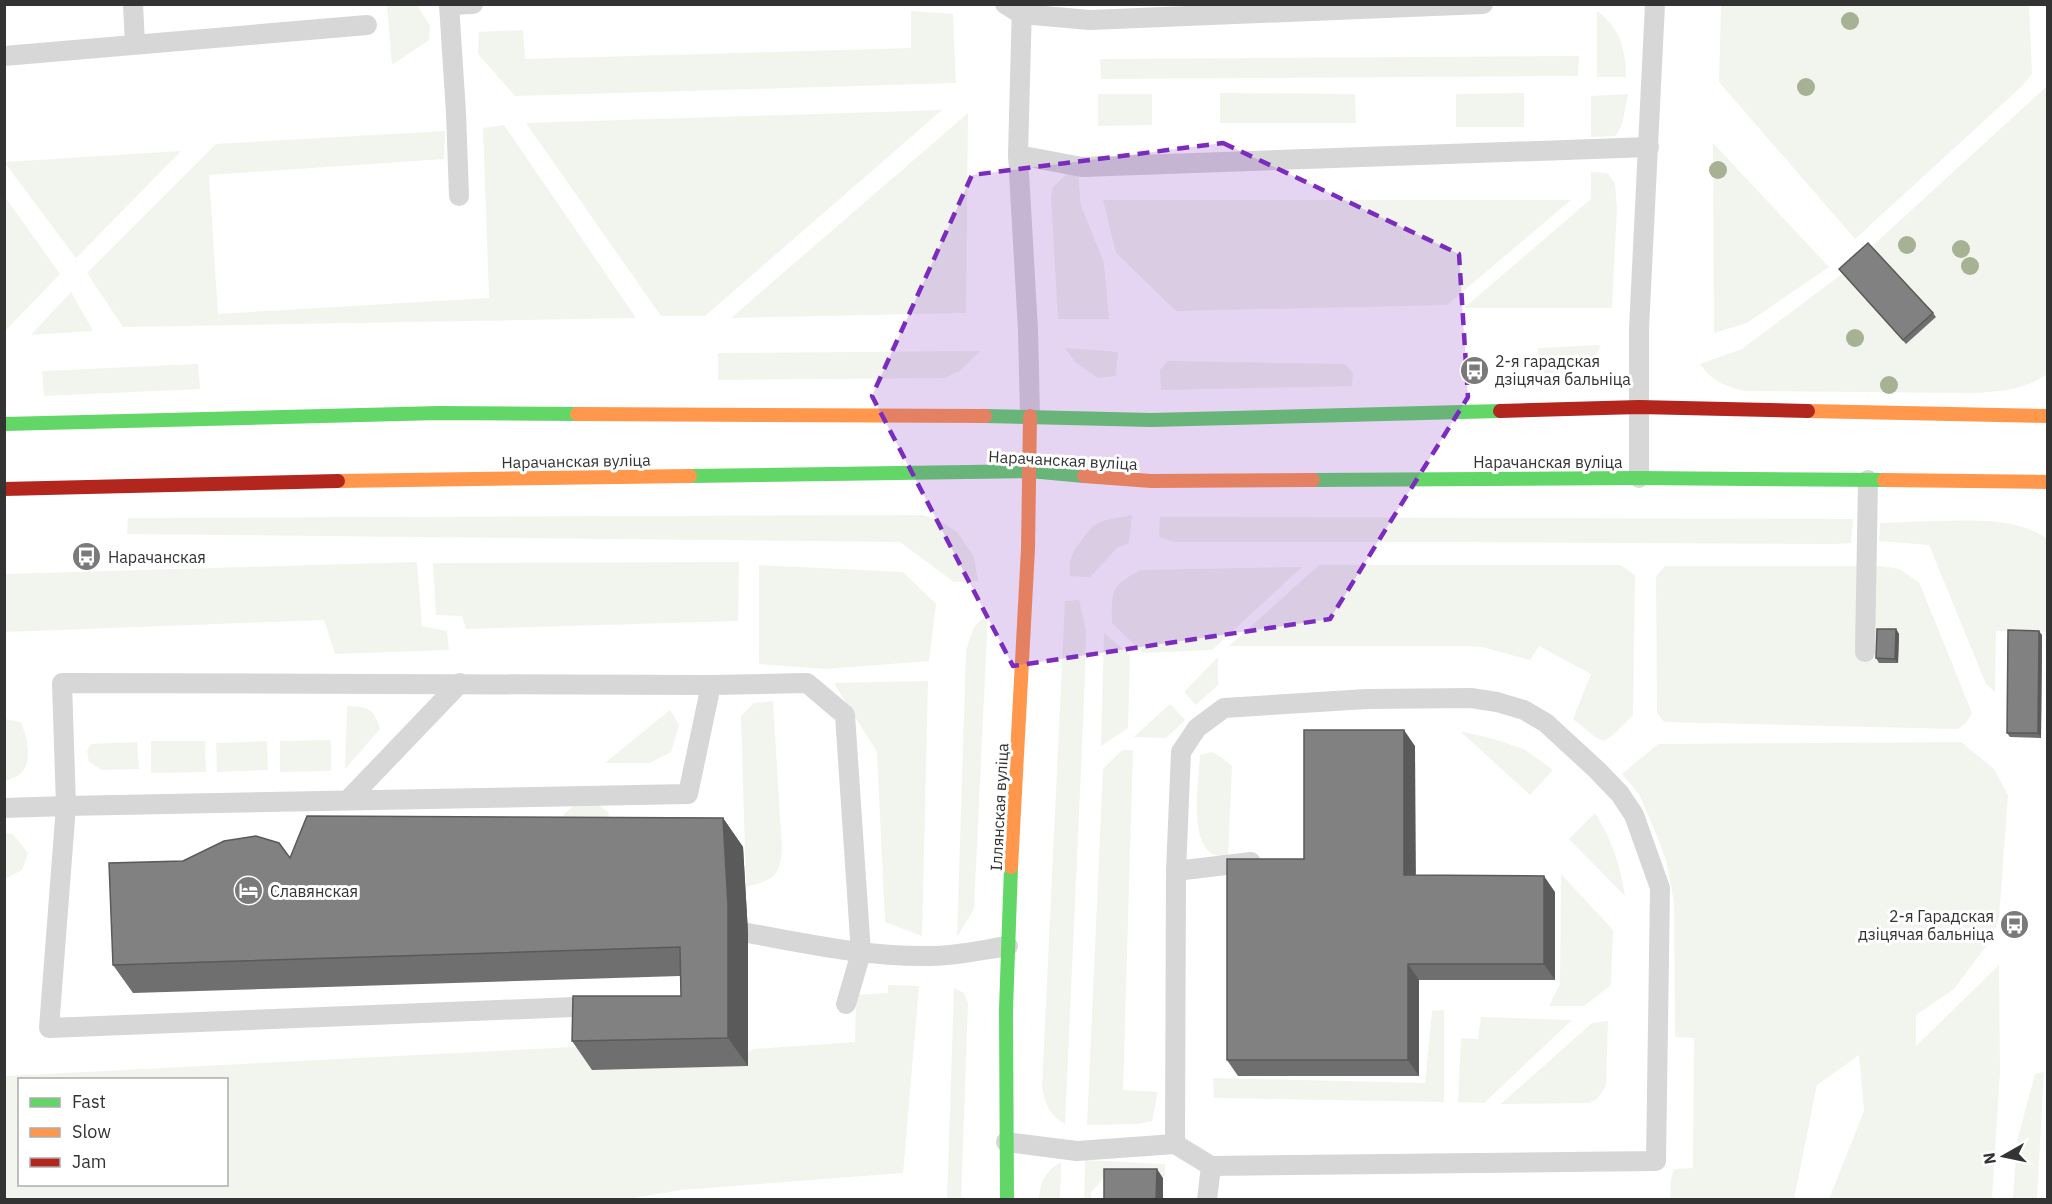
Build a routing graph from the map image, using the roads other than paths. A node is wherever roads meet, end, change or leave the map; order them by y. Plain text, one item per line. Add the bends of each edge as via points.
1 (133, 4) edge
2 (473, 4) edge
3 (1483, 4) edge
4 (1655, 4) edge
5 (449, 5) edge
6 (1016, 8) edge
7 (368, 25) dead end
8 (135, 44) junction
9 (4, 56) edge
10 (1649, 147) junction
11 (1018, 155) junction
12 (459, 196) dead end
13 (1639, 406) junction
14 (1030, 416) junction
15 (2048, 416) edge
16 (4, 424) edge
17 (1030, 471) junction
18 (1639, 478) junction
19 (1868, 480) junction
20 (2048, 482) edge
21 (4, 489) edge
22 (1865, 652) dead end
23 (459, 683) junction
24 (711, 685) junction
25 (348, 800) junction
26 (66, 806) junction
27 (4, 808) edge
28 (1264, 862) edge
29 (1176, 871) junction
30 (748, 933) dead end
31 (1008, 946) junction
32 (861, 953) junction
33 (846, 1004) dead end
34 (623, 1005) edge
35 (1006, 1142) junction
36 (1175, 1144) junction
37 (1211, 1166) junction
38 (1007, 1200) edge
39 (1207, 1200) edge

1 - 8 lane
2 - 5 lane
3 - 6 lane via 1090,20
4 - 10 lane
5 - 12 lane
6 - 11 lane
7 - 8 lane
8 - 9 lane
10 - 11 lane via 1082,167
10 - 13 lane
11 - 14 lane
13 - 14 main road via 1151,420
13 - 15 main road
13 - 18 lane
14 - 16 main road via 439,413
14 - 17 main road, Іллянская вуліца
17 - 18 main road, Нарачанская вуліца via 1151,481
17 - 21 main road, Нарачанская вуліца
17 - 31 main road, Іллянская вуліца
18 - 19 main road, Нарачанская вуліца
19 - 20 main road, Нарачанская вуліца
19 - 22 lane
23 - 24 lane
23 - 25 lane
23 - 26 lane via 62,683
24 - 25 lane via 688,794
24 - 32 lane via 807,683 845,715
25 - 26 lane
26 - 27 lane
26 - 34 lane via 49,1028
28 - 29 lane
29 - 36 lane
29 - 37 lane via 1181,752 1197,728 1224,708 1367,699 1471,698 1524,711 1546,723 1597,770 1634,815 1660,888 1656,1161
30 - 32 lane
31 - 32 lane via 932,956
31 - 35 main road, Іллянская вуліца
32 - 33 lane
35 - 36 lane via 1077,1151
35 - 38 main road, Іллянская вуліца
36 - 37 lane
37 - 39 lane

